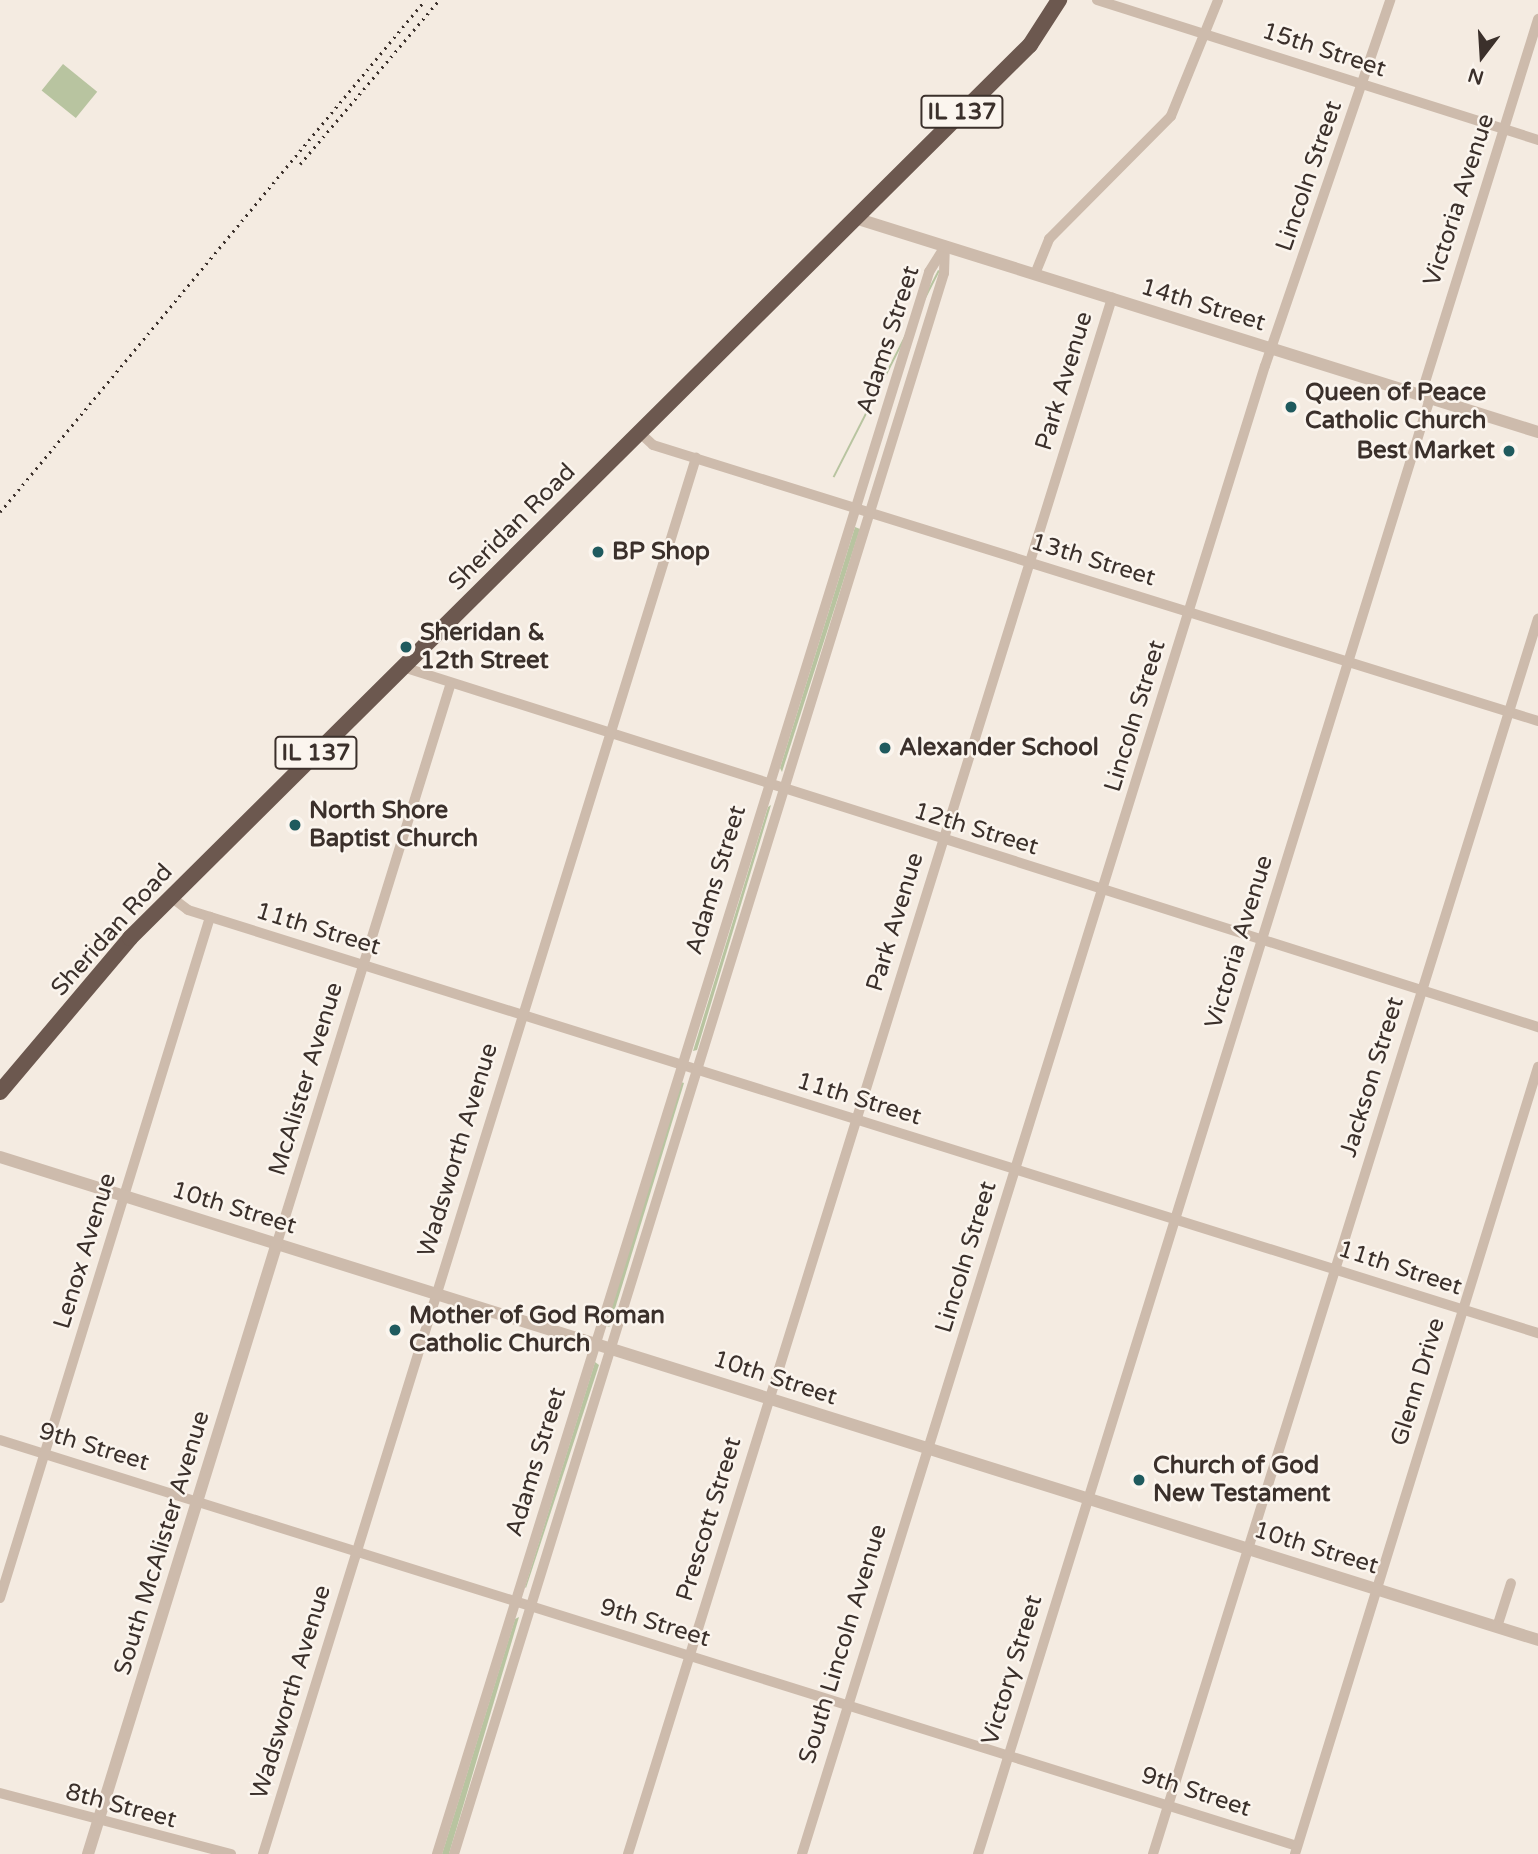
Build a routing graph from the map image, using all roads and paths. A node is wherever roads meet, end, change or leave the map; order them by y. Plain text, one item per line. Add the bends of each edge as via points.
1 (1059, 0) edge
2 (1097, 0) edge
3 (1218, 0) edge
4 (1390, 0) edge
5 (1538, 19) edge
6 (1204, 34) junction
7 (1363, 84) junction
8 (1503, 129) junction
9 (1538, 140) edge
10 (855, 218) junction
11 (945, 246) junction
12 (1035, 274) junction
13 (1112, 298) junction
14 (1272, 348) junction
15 (1426, 396) junction
16 (639, 432) junction
17 (1538, 432) edge
18 (696, 458) junction
19 (858, 508) junction
20 (870, 512) junction
21 (1030, 562) junction
22 (1189, 612) junction
23 (1538, 619) edge
24 (1348, 662) junction
25 (403, 667) junction
26 (450, 686) junction
27 (1508, 712) junction
28 (1538, 721) edge
29 (609, 736) junction
30 (768, 786) junction
31 (783, 791) junction
32 (943, 841) junction
33 (1102, 891) junction
34 (171, 897) junction
35 (211, 917) junction
36 (1261, 940) junction
37 (363, 965) junction
38 (1421, 991) junction
39 (522, 1015) junction
40 (1538, 1027) edge
41 (681, 1065) junction
42 (1538, 1067) edge
43 (696, 1070) junction
44 (0, 1092) edge
45 (856, 1119) junction
46 (0, 1157) edge
47 (1015, 1169) junction
48 (124, 1196) junction
49 (1174, 1220) junction
50 (276, 1243) junction
51 (1334, 1269) junction
52 (436, 1293) junction
53 (1462, 1310) junction
54 (1538, 1333) edge
55 (595, 1343) junction
56 (610, 1348) junction
57 (769, 1398) junction
58 (0, 1440) edge
59 (928, 1448) junction
60 (44, 1454) junction
61 (1087, 1498) junction
62 (197, 1501) junction
63 (1246, 1548) junction
64 (357, 1551) junction
65 (1511, 1583) dead end
66 (1376, 1589) junction
67 (0, 1598) edge
68 (515, 1601) junction
69 (530, 1606) junction
70 (1497, 1627) junction
71 (1538, 1640) edge
72 (690, 1655) junction
73 (846, 1704) junction
74 (1008, 1755) junction
75 (0, 1793) edge
76 (1168, 1805) junction
77 (98, 1823) junction
78 (1296, 1850) edge
79 (88, 1854) edge
80 (231, 1854) edge
81 (263, 1854) edge
82 (437, 1854) edge
83 (454, 1854) edge
84 (628, 1854) edge
85 (802, 1854) edge
86 (978, 1854) edge
87 (1153, 1854) edge

1 - 10 highway, Sheridan Road / IL 137 via 1036,39
2 - 6 street, 15th Street
3 - 6 street
4 - 7 street, Lincoln Street
5 - 8 street, Victoria Avenue
6 - 7 street, 15th Street
6 - 12 street via 1171,116 1049,239
7 - 8 street, 15th Street
7 - 14 street, Lincoln Street
8 - 9 street, 15th Street
8 - 15 street, Victoria Avenue
10 - 11 street, 14th Street
10 - 16 highway, Sheridan Road / IL 137
11 - 12 street, 14th Street
11 - 19 street, Adams Street via 929,272
11 - 20 street, Adams Street via 944,273
12 - 13 street, 14th Street
13 - 14 street, 14th Street
13 - 21 street, Park Avenue
14 - 15 street, 14th Street
14 - 22 street, Lincoln Street
15 - 17 street, 14th Street
15 - 24 street, Victoria Avenue
16 - 18 street, 13th Street via 653,445
16 - 25 highway, Sheridan Road / IL 137
18 - 19 street, 13th Street
18 - 29 street, Wadsworth Avenue
19 - 20 street, 13th Street
19 - 30 street, Adams Street
20 - 21 street, 13th Street
20 - 31 street, Adams Street
21 - 22 street, 13th Street
21 - 32 street, Park Avenue
22 - 24 street, 13th Street
22 - 33 street, Lincoln Street
23 - 27 street, Jackson Street
24 - 27 street, 13th Street
24 - 36 street, Victoria Avenue
25 - 26 street, 12th Street
25 - 34 highway, Sheridan Road / IL 137
26 - 29 street, 12th Street
26 - 37 street, McAlister Avenue
27 - 28 street, 13th Street
27 - 38 street, Jackson Street
29 - 30 street, 12th Street
29 - 39 street, Wadsworth Avenue
30 - 31 street, 12th Street
30 - 41 street, Adams Street
31 - 32 street, 12th Street
31 - 43 street, Adams Street
32 - 33 street, 12th Street
32 - 45 street, Park Avenue
33 - 36 street, 12th Street
33 - 47 street, Lincoln Street
34 - 35 street, 11th Street
34 - 44 highway, Sheridan Road / IL 137
35 - 37 street, 11th Street
35 - 48 street, Lenox Avenue
36 - 38 street, 12th Street
36 - 49 street, Victoria Avenue
37 - 39 street, 11th Street
37 - 50 street, McAlister Avenue
38 - 40 street, 12th Street
38 - 51 street, Jackson Street
39 - 41 street, 11th Street
39 - 52 street, Wadsworth Avenue
41 - 43 street, 11th Street
41 - 55 street, Adams Street
42 - 53 street, Glenn Drive
43 - 45 street, 11th Street
43 - 56 street, Adams Street
45 - 47 street, 11th Street
45 - 57 street, Park Avenue
46 - 48 street, 10th Street
47 - 49 street, 11th Street
47 - 59 street, Lincoln Street
48 - 50 street, 10th Street
48 - 60 street, Lenox Avenue
49 - 51 street, 11th Street
49 - 61 street, Victoria Avenue
50 - 52 street, 10th Street
50 - 62 street, South McAlister Avenue
51 - 53 street, 11th Street
51 - 63 street, Jackson Street
52 - 55 street, 10th Street
52 - 64 street, Wadsworth Avenue
53 - 54 street, 11th Street
53 - 66 street, Glenn Drive
55 - 56 street, 10th Street
55 - 68 street, Adams Street
56 - 57 street, 10th Street
56 - 69 street, Adams Street
57 - 59 street, 10th Street
57 - 72 street, Prescott Street
58 - 60 street, 9th Street
59 - 61 street, 10th Street
59 - 73 street, South Lincoln Avenue
60 - 62 street, 9th Street
60 - 67 street, Lenox Avenue
61 - 63 street, 10th Street
61 - 74 street, Victory Street
62 - 64 street, 9th Street
62 - 77 street, South McAlister Avenue
63 - 66 street, 10th Street
63 - 76 street, Jackson Street
64 - 68 street, 9th Street
64 - 81 street, Wadsworth Avenue
65 - 70 street
66 - 70 street, 10th Street
66 - 78 street, Glenn Drive
68 - 69 street, 9th Street
68 - 82 street, Adams Street
69 - 72 street, 9th Street
69 - 83 street, Adams Street
70 - 71 street, 10th Street
72 - 73 street, 9th Street
72 - 84 street, Prescott Street
73 - 74 street, 9th Street
73 - 85 street, South Lincoln Avenue
74 - 76 street, 9th Street
74 - 86 street, Victory Street
75 - 77 street, 8th Street
76 - 78 street, 9th Street
76 - 87 street, Jackson Street
77 - 79 street, South McAlister Avenue
77 - 80 street, 8th Street

